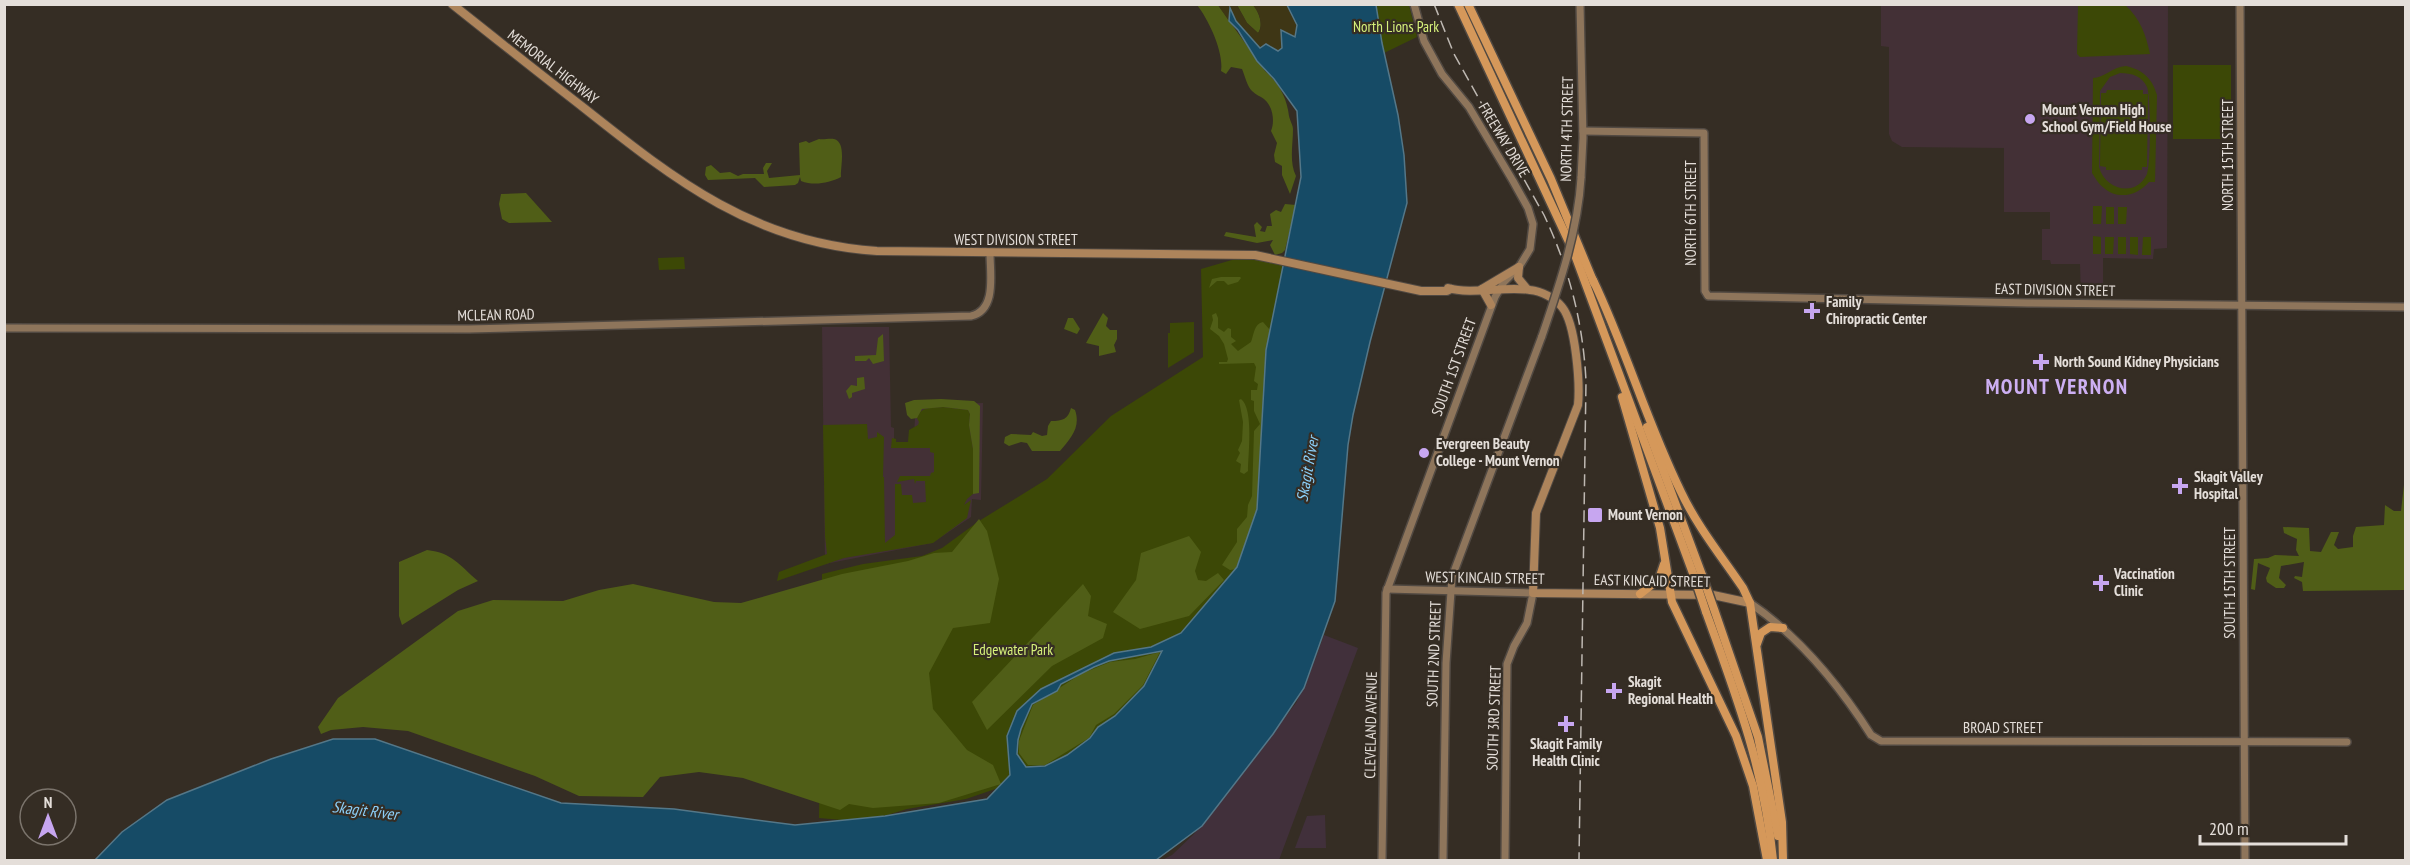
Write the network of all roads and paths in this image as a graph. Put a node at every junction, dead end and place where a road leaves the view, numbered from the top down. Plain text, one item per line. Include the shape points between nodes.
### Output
1 (452, 4) edge
2 (1414, 4) edge
3 (1458, 4) edge
4 (1468, 4) edge
5 (1580, 4) edge
6 (2240, 4) edge
7 (1583, 131) junction
8 (637, 150) joint
9 (990, 253) junction
10 (1567, 253) joint
11 (1519, 267) junction
12 (1593, 280) junction
13 (1499, 289) junction
14 (1482, 290) junction
15 (1527, 290) junction
16 (1705, 294) joint
17 (1491, 305) junction
18 (2242, 305) junction
19 (2406, 307) edge
20 (4, 328) edge
21 (1613, 359) junction
22 (1665, 555) junction
23 (1698, 575) junction
24 (1387, 589) junction
25 (1450, 592) junction
26 (1533, 593) junction
27 (1583, 593) joint
28 (1640, 594) junction
29 (1670, 595) junction
30 (1721, 596) joint
31 (1750, 603) junction
32 (1710, 610) junction
33 (1783, 628) junction
34 (1757, 644) junction
35 (2243, 741) junction
36 (2347, 742) dead end
37 (1382, 861) edge
38 (1443, 861) edge
39 (1505, 861) edge
40 (1767, 861) edge
41 (1773, 861) edge
42 (1782, 861) edge
43 (2245, 861) edge

1 - 8 main road, MEMORIAL HIGHWAY
2 - 11 street, FREEWAY DRIVE via 1424,41 1442,74 1469,107 1528,208 1533,224 1532,245
3 - 21 highway via 1560,219
4 - 12 highway via 1547,169
5 - 7 street, NORTH 4TH STREET
6 - 18 street, NORTH 15TH STREET
7 - 10 street, NORTH 4TH STREET, bridge via 1581,178
7 - 16 street, NORTH 6TH STREET via 1704,133
8 - 9 main road, WEST DIVISION STREET via 712,201 786,233 859,249
9 - 14 main road, WEST DIVISION STREET via 1255,255 1421,291
9 - 20 street, MCLEAN ROAD via 990,290 985,308 971,316 469,329
10 - 25 street, SOUTH 2ND STREET, bridge via 1542,336 1452,577
11 - 13 street, FREEWAY DRIVE
11 - 14 main road
11 - 15 main road via 1518,278
12 - 23 highway
12 - 31 highway via 1680,491
13 - 14 main road, WEST DIVISION STREET
13 - 15 main road, WEST DIVISION STREET
13 - 17 street, SOUTH 1ST STREET
14 - 17 main road
15 - 26 main road, SOUTH 3RD STREET via 1548,296 1562,307 1568,319 1580,388 1578,405 1536,513
16 - 18 street, EAST DIVISION STREET via 1778,299
17 - 24 street, SOUTH 1ST STREET
18 - 19 street, EAST DIVISION STREET
18 - 35 street, SOUTH 15TH STREET
21 - 22 highway
21 - 23 highway
22 - 28 highway via 1659,579
22 - 29 highway
23 - 32 highway, bridge
24 - 25 street, WEST KINCAID STREET
24 - 37 street, CLEVELAND AVENUE
25 - 26 street, WEST KINCAID STREET
25 - 38 street, SOUTH 2ND STREET
26 - 27 main road, WEST KINCAID STREET
26 - 39 street, SOUTH 3RD STREET via 1527,623 1507,664
27 - 28 main road, EAST KINCAID STREET
28 - 29 main road, EAST KINCAID STREET
29 - 30 main road, EAST KINCAID STREET
29 - 40 highway via 1736,736 1753,786
30 - 31 main road, BROAD STREET
31 - 33 street, BROAD STREET
31 - 34 highway
32 - 41 highway via 1758,766
32 - 42 highway via 1758,737
33 - 34 highway via 1770,627 1761,633
33 - 35 street, BROAD STREET via 1827,675 1870,735 1881,741
34 - 42 highway via 1782,822
35 - 36 street, BROAD STREET
35 - 43 street, SOUTH 15TH STREET

